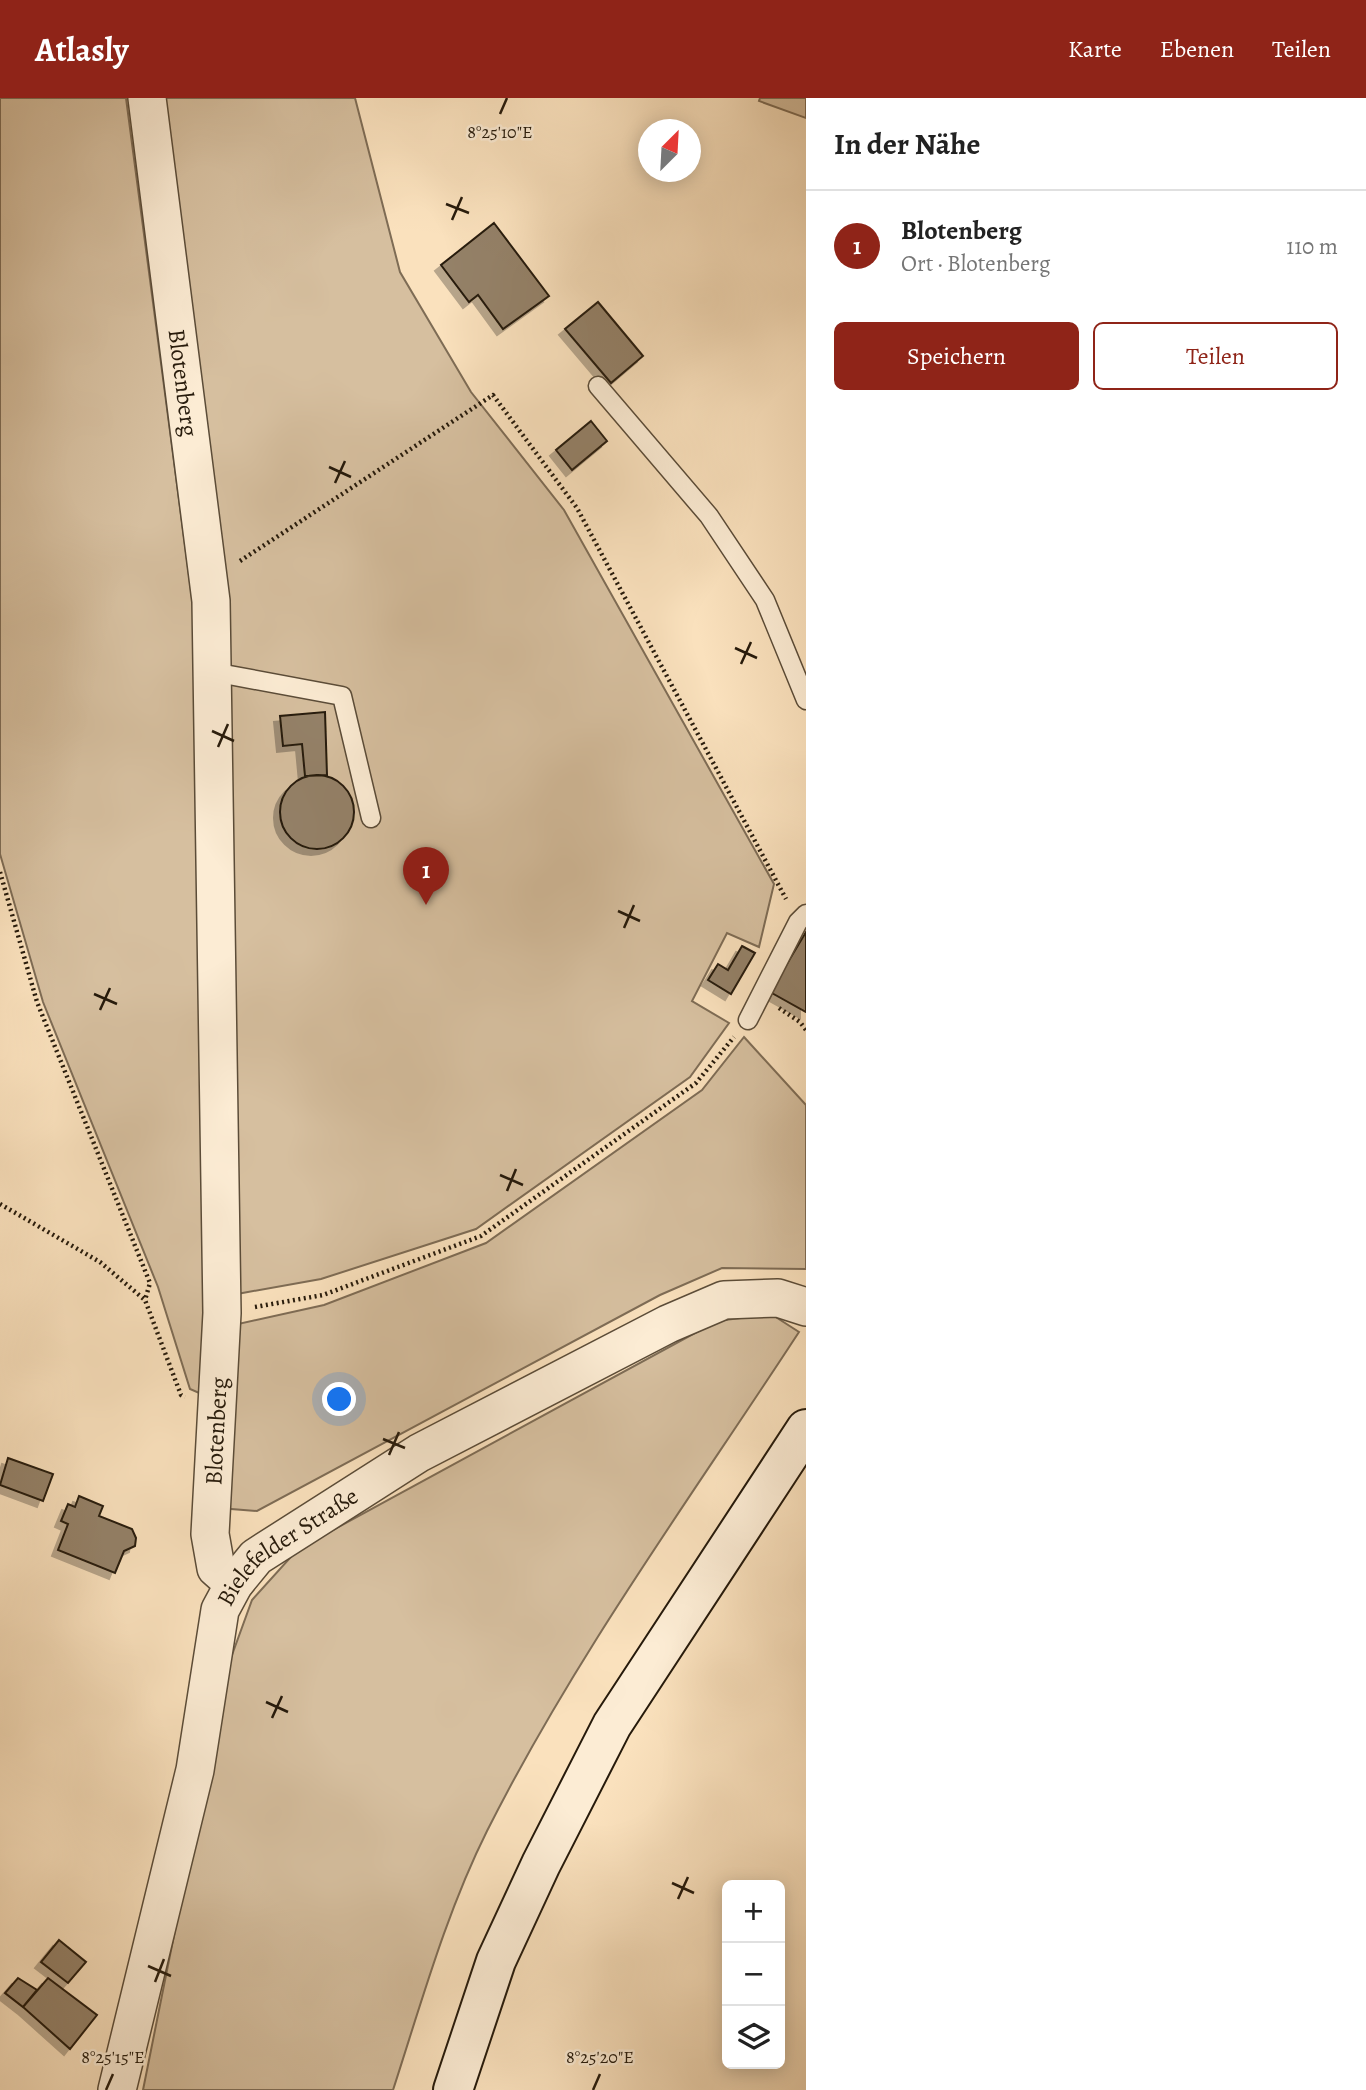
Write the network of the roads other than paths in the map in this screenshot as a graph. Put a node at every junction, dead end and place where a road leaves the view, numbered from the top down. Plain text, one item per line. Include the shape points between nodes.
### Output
1 (147, 98) edge
2 (598, 386) dead end
3 (213, 672) junction
4 (806, 700) edge
5 (371, 818) dead end
6 (802, 918) edge
7 (748, 1020) road end
8 (806, 1307) edge
9 (806, 1429) edge
10 (234, 1584) junction
11 (117, 2090) edge
12 (453, 2090) edge

1 - 3 street, Blotenberg via 208,565
2 - 4 lane via 709,516 765,600
3 - 5 lane via 342,696
3 - 10 street, Blotenberg via 222,1312 209,1534 216,1568
6 - 7 lane
8 - 10 street, Bielefelder Straße via 778,1298 724,1300 668,1324 419,1453 256,1557
9 - 12 main road via 612,1726 496,1961
10 - 11 street, Bielefelder Straße via 220,1611 195,1770

